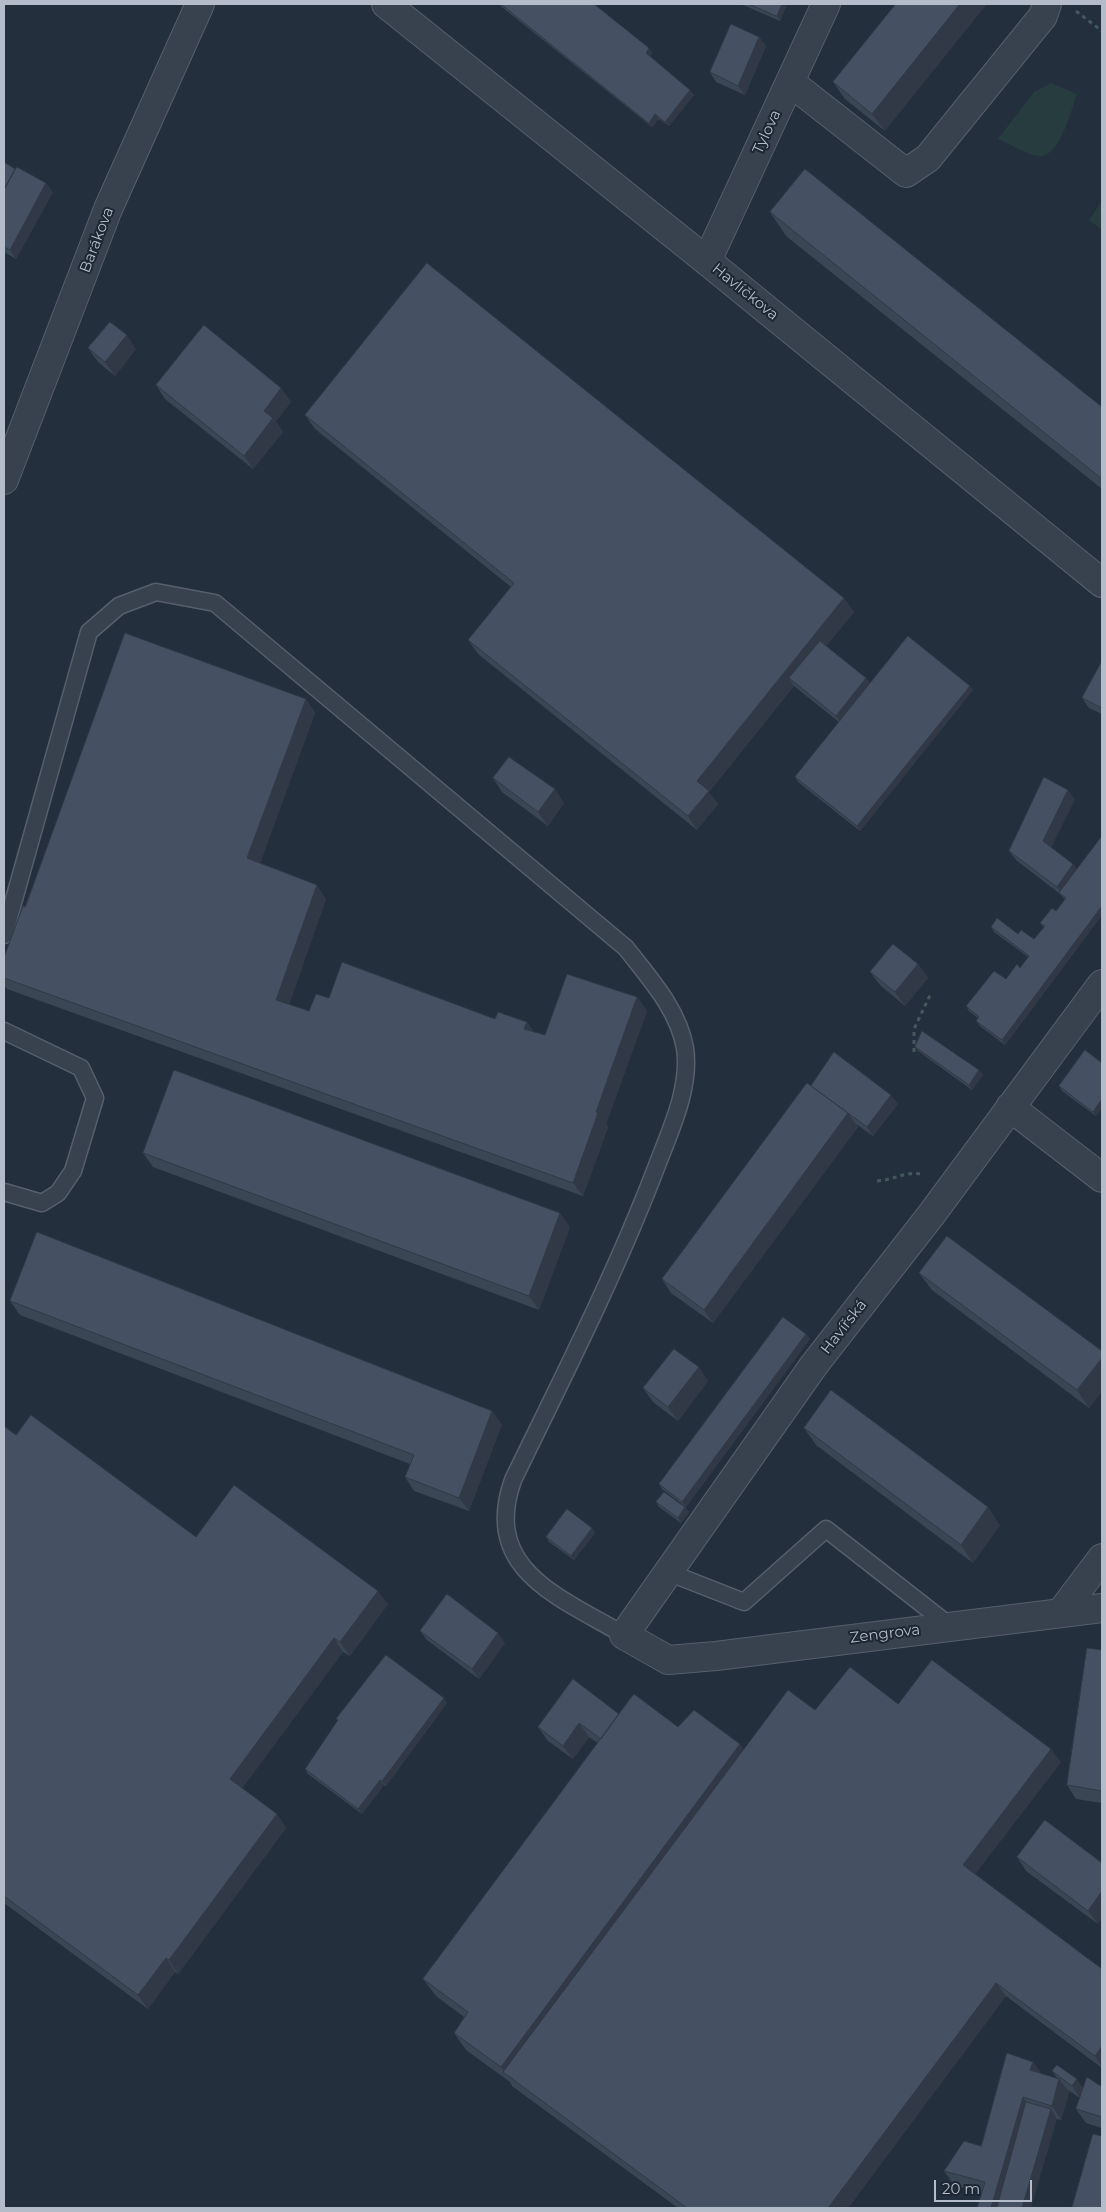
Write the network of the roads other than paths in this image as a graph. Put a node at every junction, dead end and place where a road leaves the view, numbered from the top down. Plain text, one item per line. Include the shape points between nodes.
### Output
1 (200, 4) edge
2 (386, 4) edge
3 (826, 4) edge
4 (1047, 4) edge
5 (790, 82) junction
6 (707, 261) junction
7 (4, 480) edge
8 (1102, 583) edge
9 (4, 935) edge
10 (1102, 984) edge
11 (4, 1031) edge
12 (1010, 1107) junction
13 (1102, 1178) edge
14 (4, 1192) edge
15 (1102, 1558) edge
16 (670, 1573) junction
17 (1102, 1608) edge
18 (1062, 1611) junction
19 (950, 1626) junction
20 (624, 1635) junction

1 - 7 street, Barákova via 108,209
2 - 6 street, Havlíčkova
3 - 5 street, Tylova
4 - 5 street via 1043,16 928,158 906,173
5 - 6 street, Tylova
6 - 8 street, Havlíčkova
9 - 20 lane via 89,632 119,606 156,592 215,603 626,948 666,1000 681,1028 685,1050 683,1089 627,1242 513,1480 504,1520 506,1538 514,1556 529,1575 558,1597
10 - 12 street, Havířská
11 - 14 lane via 81,1068 95,1098 73,1171 58,1193 42,1203
12 - 13 street
12 - 16 street, Havířská via 814,1365
15 - 18 street
16 - 19 lane via 744,1602 826,1529
16 - 20 street, Havířská
17 - 18 street, Zengrova
18 - 19 street, Zengrova
19 - 20 street, Zengrova via 668,1660

